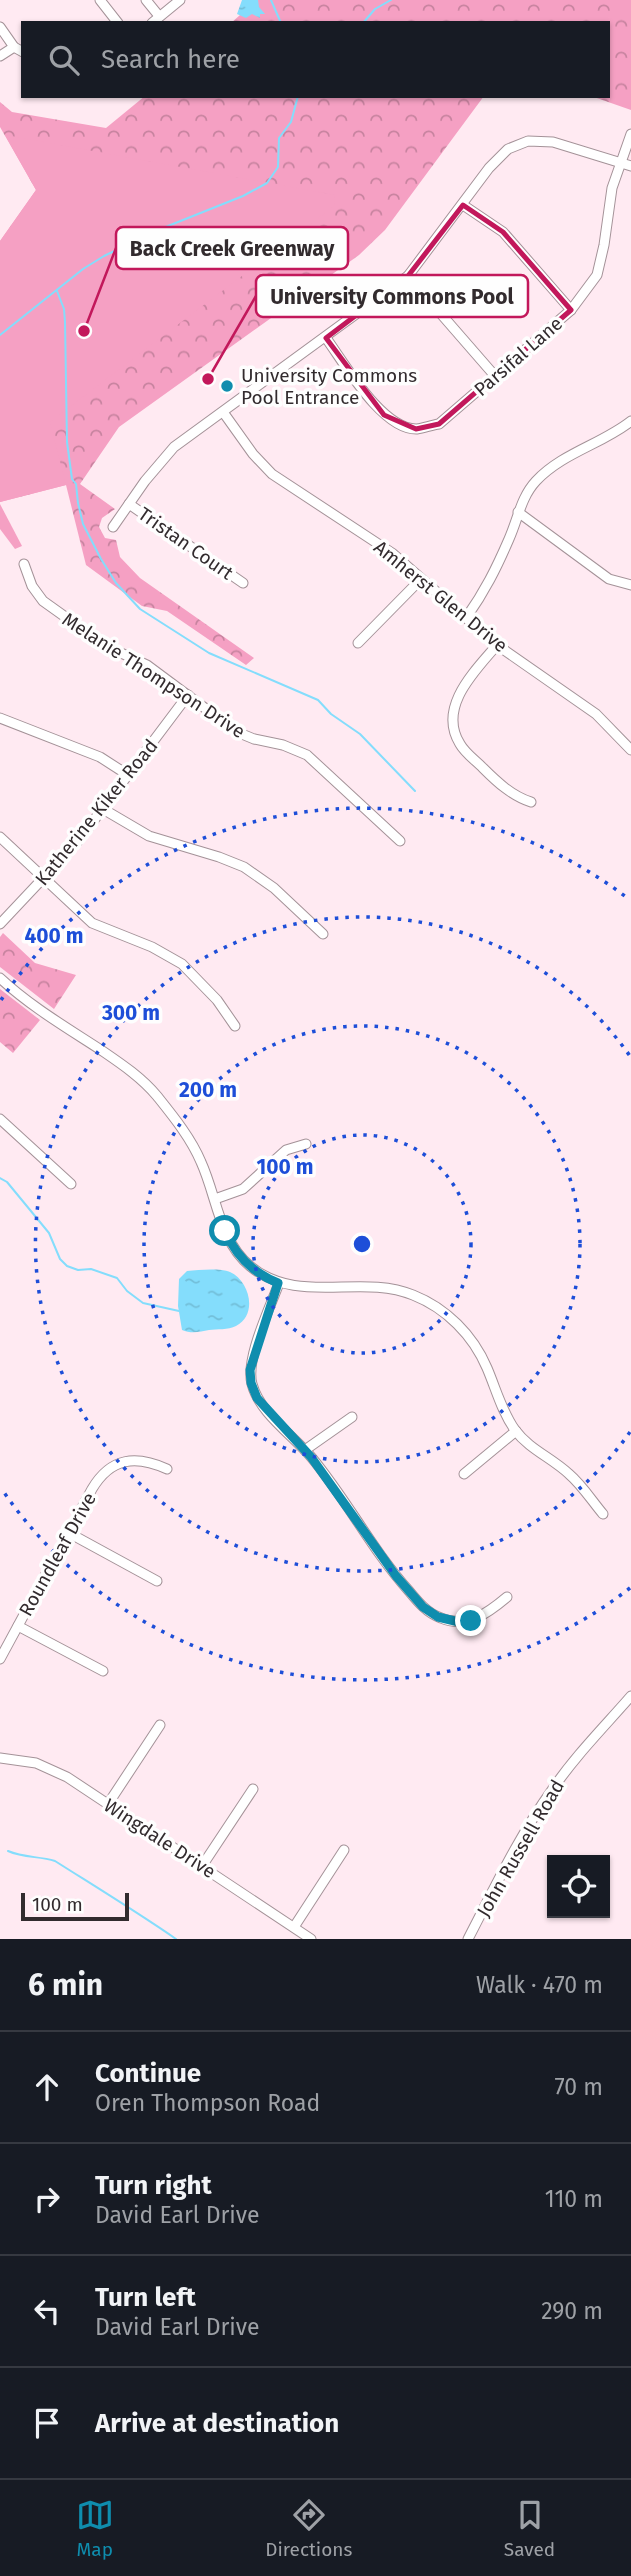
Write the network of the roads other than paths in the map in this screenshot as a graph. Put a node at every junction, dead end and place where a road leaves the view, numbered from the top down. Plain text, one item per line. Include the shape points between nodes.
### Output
1 (100, 0) edge
2 (146, 0) edge
3 (180, 0) edge
4 (156, 20) edge
5 (116, 21) edge
6 (0, 27) edge
7 (18, 50) edge
8 (0, 56) edge
9 (631, 134) edge
10 (621, 162) junction
11 (631, 166) edge
12 (463, 205) junction
13 (408, 276) junction
14 (571, 310) junction
15 (326, 338) junction
16 (495, 376) junction
17 (223, 412) junction
18 (631, 421) edge
19 (129, 504) junction
20 (519, 512) junction
21 (113, 527) dead end
22 (24, 564) dead end
23 (421, 579) junction
24 (243, 583) dead end
25 (631, 585) edge
26 (466, 618) junction
27 (358, 643) dead end
28 (498, 645) junction
29 (188, 695) junction
30 (0, 719) edge
31 (631, 750) edge
32 (128, 775) junction
33 (531, 802) dead end
34 (103, 809) junction
35 (0, 837) edge
36 (400, 841) dead end
37 (45, 879) junction
38 (0, 924) edge
39 (323, 934) dead end
40 (0, 978) edge
41 (235, 1026) dead end
42 (0, 1119) edge
43 (306, 1144) dead end
44 (71, 1184) dead end
45 (215, 1199) junction
46 (278, 1283) junction
47 (352, 1417) dead end
48 (516, 1432) junction
49 (305, 1450) junction
50 (167, 1469) dead end
51 (464, 1474) dead end
52 (603, 1514) dead end
53 (69, 1532) junction
54 (158, 1581) dead end
55 (507, 1597) dead end
56 (18, 1626) junction
57 (0, 1659) edge
58 (103, 1671) dead end
59 (631, 1696) edge
60 (160, 1725) dead end
61 (0, 1758) edge
62 (253, 1789) dead end
63 (108, 1804) junction
64 (344, 1850) dead end
65 (202, 1866) junction
66 (294, 1927) junction
67 (311, 1939) edge
68 (468, 1939) edge

1 - 5 street
2 - 4 street
3 - 4 street
6 - 7 street
7 - 8 street
9 - 10 street, Parsifal Lane
10 - 11 street
10 - 12 street via 553,142 528,141 508,149 489,167
10 - 14 street, Parsifal Lane via 597,275
12 - 13 street
12 - 14 street via 503,232
13 - 15 street
13 - 16 street
14 - 16 street, Parsifal Lane
15 - 16 street, Parsifal Lane via 384,415 398,425 416,429 439,424
15 - 17 street
17 - 19 street via 174,447
17 - 23 street, Amherst Glen Drive via 272,474 392,553
18 - 20 street via 549,468 535,482
19 - 21 street
19 - 24 street, Tristan Court
20 - 25 street via 609,579
20 - 26 street via 489,585
22 - 29 street, Melanie Thompson Drive via 43,601 92,637 147,665
23 - 26 street, Amherst Glen Drive
23 - 27 street
26 - 28 street, Amherst Glen Drive
28 - 31 street, Amherst Glen Drive via 596,714
28 - 33 street via 457,697 453,729 460,746 486,772 516,797
29 - 32 street, Katherine Kiker Road
29 - 36 street, Melanie Thompson Drive via 247,737 283,745 311,758
30 - 32 street via 100,757
32 - 34 street, Katherine Kiker Road
34 - 37 street, Katherine Kiker Road
34 - 39 street via 149,836 244,867
35 - 37 street
37 - 38 street, Katherine Kiker Road
37 - 41 street via 92,923 182,964
40 - 45 street via 155,1093 197,1153
42 - 44 street
43 - 45 street via 286,1150 243,1189
45 - 46 street via 237,1254
46 - 48 street via 307,1288 383,1287 438,1308 473,1343
46 - 49 street via 253,1357 251,1383 263,1406
47 - 49 street
48 - 51 street
48 - 52 street via 572,1476
49 - 55 street via 375,1550 429,1612 447,1620 471,1621
50 - 53 street, Roundleaf Drive via 141,1460 125,1461 104,1473
53 - 54 street
53 - 56 street, Roundleaf Drive
56 - 57 street, Roundleaf Drive
56 - 58 street
59 - 68 street, John Russell Road via 552,1789
60 - 63 street
61 - 63 street, Wingdale Drive via 48,1766
62 - 65 street
63 - 65 street, Wingdale Drive
64 - 66 street
65 - 66 street, Wingdale Drive
66 - 67 street, Wingdale Drive

